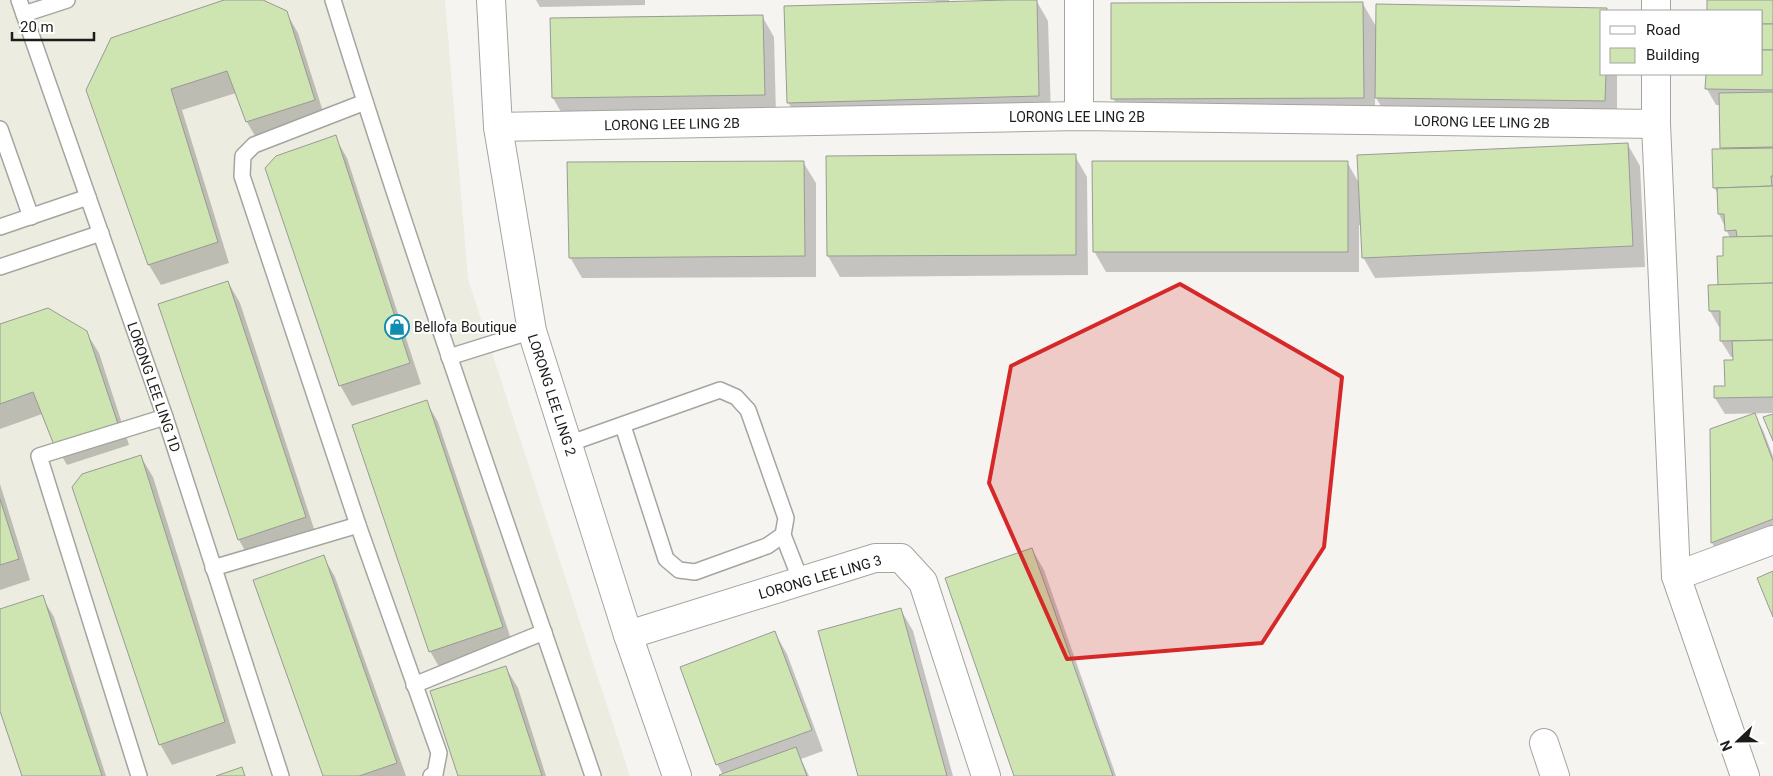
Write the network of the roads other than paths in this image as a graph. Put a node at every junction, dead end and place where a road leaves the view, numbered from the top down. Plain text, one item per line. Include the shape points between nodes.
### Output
1 (67, 0) edge
2 (333, 0) edge
3 (491, 0) edge
4 (1079, 0) edge
5 (22, 7) edge
6 (1656, 75) edge
7 (365, 102) junction
8 (1079, 116) junction
9 (1656, 124) junction
10 (498, 127) junction
11 (0, 130) edge
12 (88, 197) junction
13 (31, 217) junction
14 (0, 227) edge
15 (101, 233) junction
16 (0, 268) edge
17 (532, 331) junction
18 (450, 357) junction
19 (165, 417) junction
20 (623, 426) junction
21 (568, 444) junction
22 (358, 525) junction
23 (783, 535) junction
24 (1773, 540) edge
25 (213, 568) junction
26 (1676, 576) junction
27 (801, 581) junction
28 (544, 632) junction
29 (628, 635) junction
30 (414, 684) junction
31 (1544, 744) dead end
32 (140, 776) edge
33 (282, 776) edge
34 (431, 776) edge
35 (593, 776) edge
36 (677, 776) edge
37 (986, 776) edge
38 (1555, 776) edge
39 (1745, 776) edge

1 - 5 lane
2 - 7 lane
3 - 10 street, LORONG LEE LING 2
4 - 8 street
5 - 12 lane, LORONG LEE LING 1D
6 - 9 street
7 - 18 lane
7 - 22 lane via 254,145 244,156 242,176
8 - 9 street, LORONG LEE LING 2B
8 - 10 street, LORONG LEE LING 2B
9 - 26 street
10 - 17 street, LORONG LEE LING 2
11 - 13 lane
12 - 13 lane
12 - 15 lane, LORONG LEE LING 1D
13 - 14 lane
15 - 16 lane
15 - 19 lane, LORONG LEE LING 1D
17 - 18 lane
17 - 21 street, LORONG LEE LING 2
18 - 28 lane
19 - 25 lane, LORONG LEE LING 1D
19 - 32 lane via 39,456
20 - 21 lane
20 - 23 lane via 666,559 679,570 695,572 767,546
20 - 23 lane via 720,390 736,398 748,410 766,459 786,518
21 - 29 street, LORONG LEE LING 2
22 - 25 lane
22 - 30 lane
23 - 27 lane
24 - 26 street
25 - 33 lane, LORONG LEE LING 1D
26 - 39 street
27 - 29 street, LORONG LEE LING 3
27 - 37 street, LORONG LEE LING 3 via 875,558 901,558 923,582
28 - 30 lane
28 - 35 lane
29 - 36 street, LORONG LEE LING 2
30 - 34 lane via 439,753 435,774
31 - 38 street

